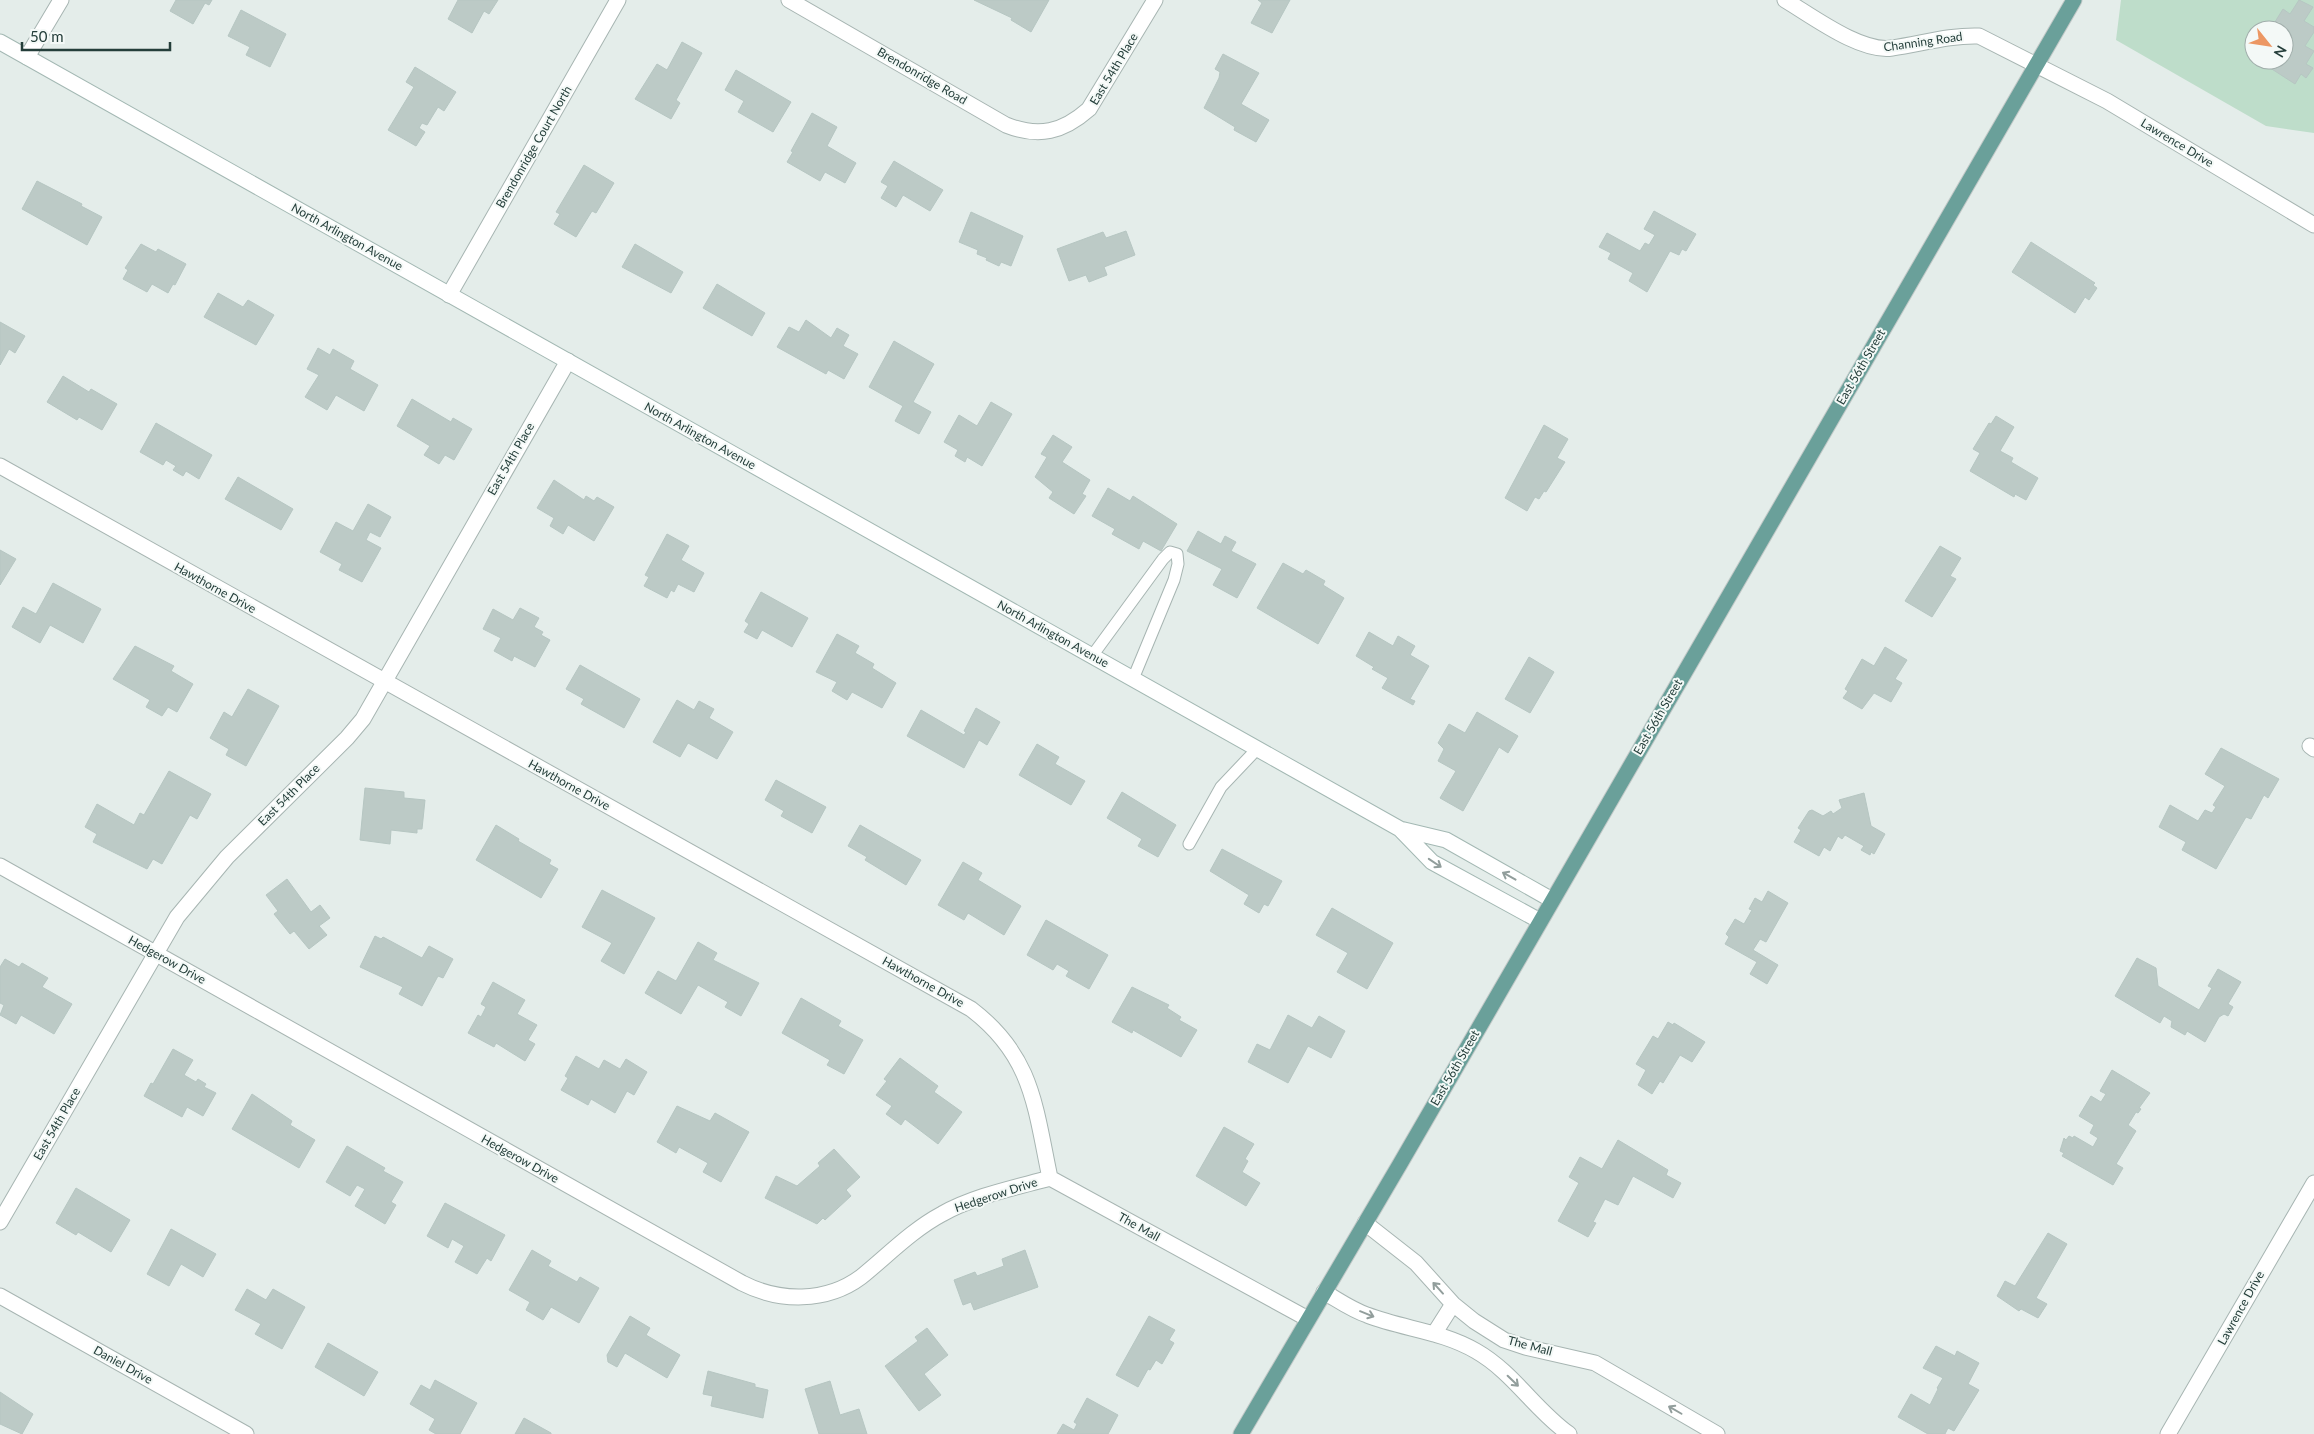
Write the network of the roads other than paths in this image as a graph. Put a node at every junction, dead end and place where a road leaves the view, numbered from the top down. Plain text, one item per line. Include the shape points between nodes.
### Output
1 (61, 0) edge
2 (618, 0) edge
3 (788, 0) edge
4 (1155, 0) edge
5 (1785, 0) edge
6 (2074, 0) edge
7 (0, 42) edge
8 (27, 57) junction
9 (2037, 65) junction
10 (1061, 128) joint
11 (2314, 225) edge
12 (450, 294) junction
13 (568, 361) junction
14 (0, 466) edge
15 (1092, 656) junction
16 (1133, 679) junction
17 (384, 682) junction
18 (1257, 749) junction
19 (1400, 830) junction
20 (1189, 844) dead end
21 (0, 866) edge
22 (1552, 900) junction
23 (1540, 921) junction
24 (156, 954) junction
25 (1050, 1178) junction
26 (2314, 1183) edge
27 (0, 1222) edge
28 (1365, 1223) junction
29 (1324, 1292) junction
30 (0, 1296) edge
31 (1453, 1304) junction
32 (1308, 1319) junction
33 (1434, 1334) junction
34 (1495, 1335) junction
35 (1483, 1356) junction
36 (246, 1434) edge
37 (1241, 1434) edge
38 (1569, 1434) edge
39 (1718, 1434) edge
40 (2168, 1434) edge

1 - 8 street
2 - 12 street, Brendonridge Court North
3 - 10 street, Brendonridge Road via 1006,125 1033,132
4 - 10 street, East 54th Place via 1096,102 1078,119
5 - 9 street, Channing Road via 1868,47 1891,48 1979,36
6 - 9 main road, East 56th Street
7 - 8 street, North Arlington Avenue
8 - 12 street, North Arlington Avenue
9 - 11 street, Lawrence Drive via 2107,101
9 - 22 main road, East 56th Street
12 - 13 street, North Arlington Avenue
13 - 15 street, North Arlington Avenue
13 - 17 street, East 54th Place
14 - 17 street, Hawthorne Drive
15 - 16 street, North Arlington Avenue
15 - 16 lane via 1163,559 1170,552 1177,554 1174,580
16 - 18 street, North Arlington Avenue
17 - 24 street, East 54th Place via 363,719 347,738 207,879 177,917
17 - 25 street, Hawthorne Drive via 978,1015 1011,1048 1024,1072 1031,1090
18 - 19 street, North Arlington Avenue
18 - 20 lane via 1221,787
22 -> 19 street, North Arlington Avenue via 1446,840
19 -> 23 street, North Arlington Avenue via 1432,862
21 - 24 street, Hedgerow Drive
22 - 23 main road, East 56th Street
23 - 28 main road, East 56th Street
24 - 25 street, Hedgerow Drive via 733,1278 768,1294 797,1297 835,1291 860,1277 927,1222 943,1213 968,1202
24 - 27 street, East 54th Place
25 - 32 street, The Mall
26 - 40 street, Lawrence Drive
28 - 29 main road, East 56th Street
31 -> 28 street, The Mall via 1416,1264
29 - 32 main road, East 56th Street
29 -> 33 street via 1367,1315
30 - 36 street, Daniel Drive
31 - 33 street
31 - 34 street, The Mall
32 - 37 main road, East 56th Street
33 - 35 street via 1476,1350
34 - 35 street
39 -> 34 street, The Mall via 1595,1363 1525,1347
35 -> 38 street via 1500,1368

